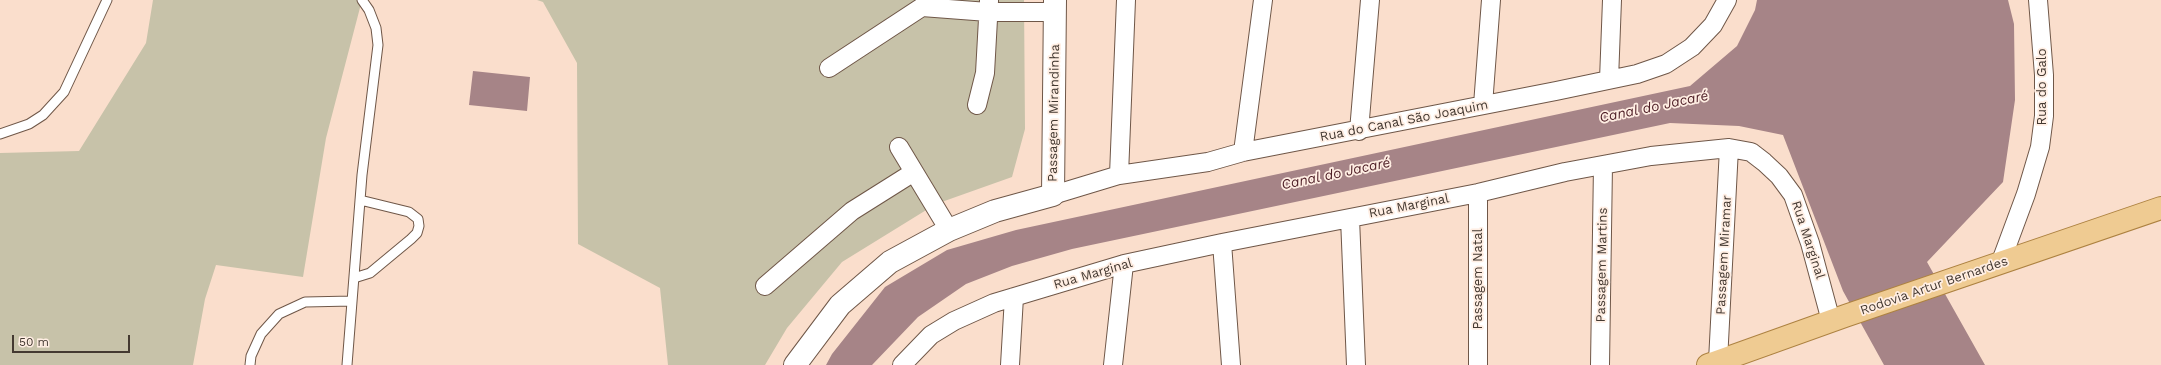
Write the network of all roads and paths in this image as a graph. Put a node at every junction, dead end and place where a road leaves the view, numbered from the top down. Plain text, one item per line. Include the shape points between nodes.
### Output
1 (107, 0) edge
2 (362, 0) edge
3 (1126, 0) edge
4 (1263, 0) edge
5 (1370, 0) edge
6 (1491, 0) edge
7 (1612, 0) edge
8 (1727, 0) edge
9 (2038, 0) edge
10 (922, 2) edge
11 (988, 6) edge
12 (1055, 6) edge
13 (829, 68) dead end
14 (1609, 80) junction
15 (977, 105) dead end
16 (1483, 105) junction
17 (1359, 131) junction
18 (0, 134) edge
19 (899, 147) dead end
20 (1729, 148) junction
21 (1243, 152) junction
22 (1603, 165) junction
23 (914, 172) junction
24 (1119, 175) junction
25 (1478, 193) junction
26 (1053, 195) junction
27 (360, 200) junction
28 (2161, 208) edge
29 (1350, 218) junction
30 (949, 230) junction
31 (1222, 243) junction
32 (1124, 264) junction
33 (2000, 264) junction
34 (354, 278) junction
35 (765, 286) dead end
36 (1014, 297) junction
37 (352, 301) junction
38 (1838, 318) junction
39 (1713, 363) edge
40 (250, 365) edge
41 (347, 365) edge
42 (795, 365) edge
43 (902, 365) edge
44 (1010, 365) edge
45 (1113, 365) edge
46 (1230, 365) edge
47 (1356, 365) edge
48 (1478, 365) edge
49 (1600, 365) edge

1 - 18 lane via 64,92 43,115 29,124
2 - 27 lane via 376,28 378,45
3 - 24 street
4 - 21 street
5 - 17 street
6 - 16 street
7 - 14 street
8 - 14 street, Rua do Canal São Joaquim via 1712,25 1692,48 1681,56 1654,69
9 - 33 street, Rua do Galo via 2044,75 2044,116 2040,147
10 - 11 street
10 - 13 street
11 - 12 street
11 - 15 street via 985,73
12 - 26 street, Passagem Mirandinha
14 - 16 street, Rua do Canal São Joaquim
16 - 17 street, Rua do Canal São Joaquim
17 - 21 street, Rua do Canal São Joaquim
19 - 23 street
20 - 22 street, Rua Marginal via 1659,155
20 - 38 street, Rua Marginal via 1751,152 1779,176 1793,195
20 - 39 street, Passagem Miramar
21 - 24 street, Rua do Canal São Joaquim via 1208,162
22 - 25 street, Rua Marginal
22 - 49 street, Passagem Martins
23 - 30 street
23 - 35 street via 852,211
24 - 26 street, Rua do Canal São Joaquim
25 - 29 street, Rua Marginal
25 - 48 street, Passagem Natal
26 - 30 street, Passagem Mirandinha via 995,211
27 - 34 lane
27 - 34 lane via 409,212 418,219 419,226 411,239 370,273
28 - 33 main road, Rodovia Artur Bernardes
29 - 31 street, Rua Marginal
29 - 47 street
30 - 42 street, Passagem Mirandinha via 890,262 871,276 840,305
31 - 32 street, Rua Marginal
31 - 46 street
32 - 36 street, Rua Marginal
32 - 45 street
33 - 38 main road, Rodovia Artur Bernardes
34 - 37 lane
36 - 43 street, Rua Marginal via 954,321 931,335
36 - 44 street
37 - 40 lane via 305,302 279,314 261,334
37 - 41 lane
38 - 39 main road, Rodovia Artur Bernardes

